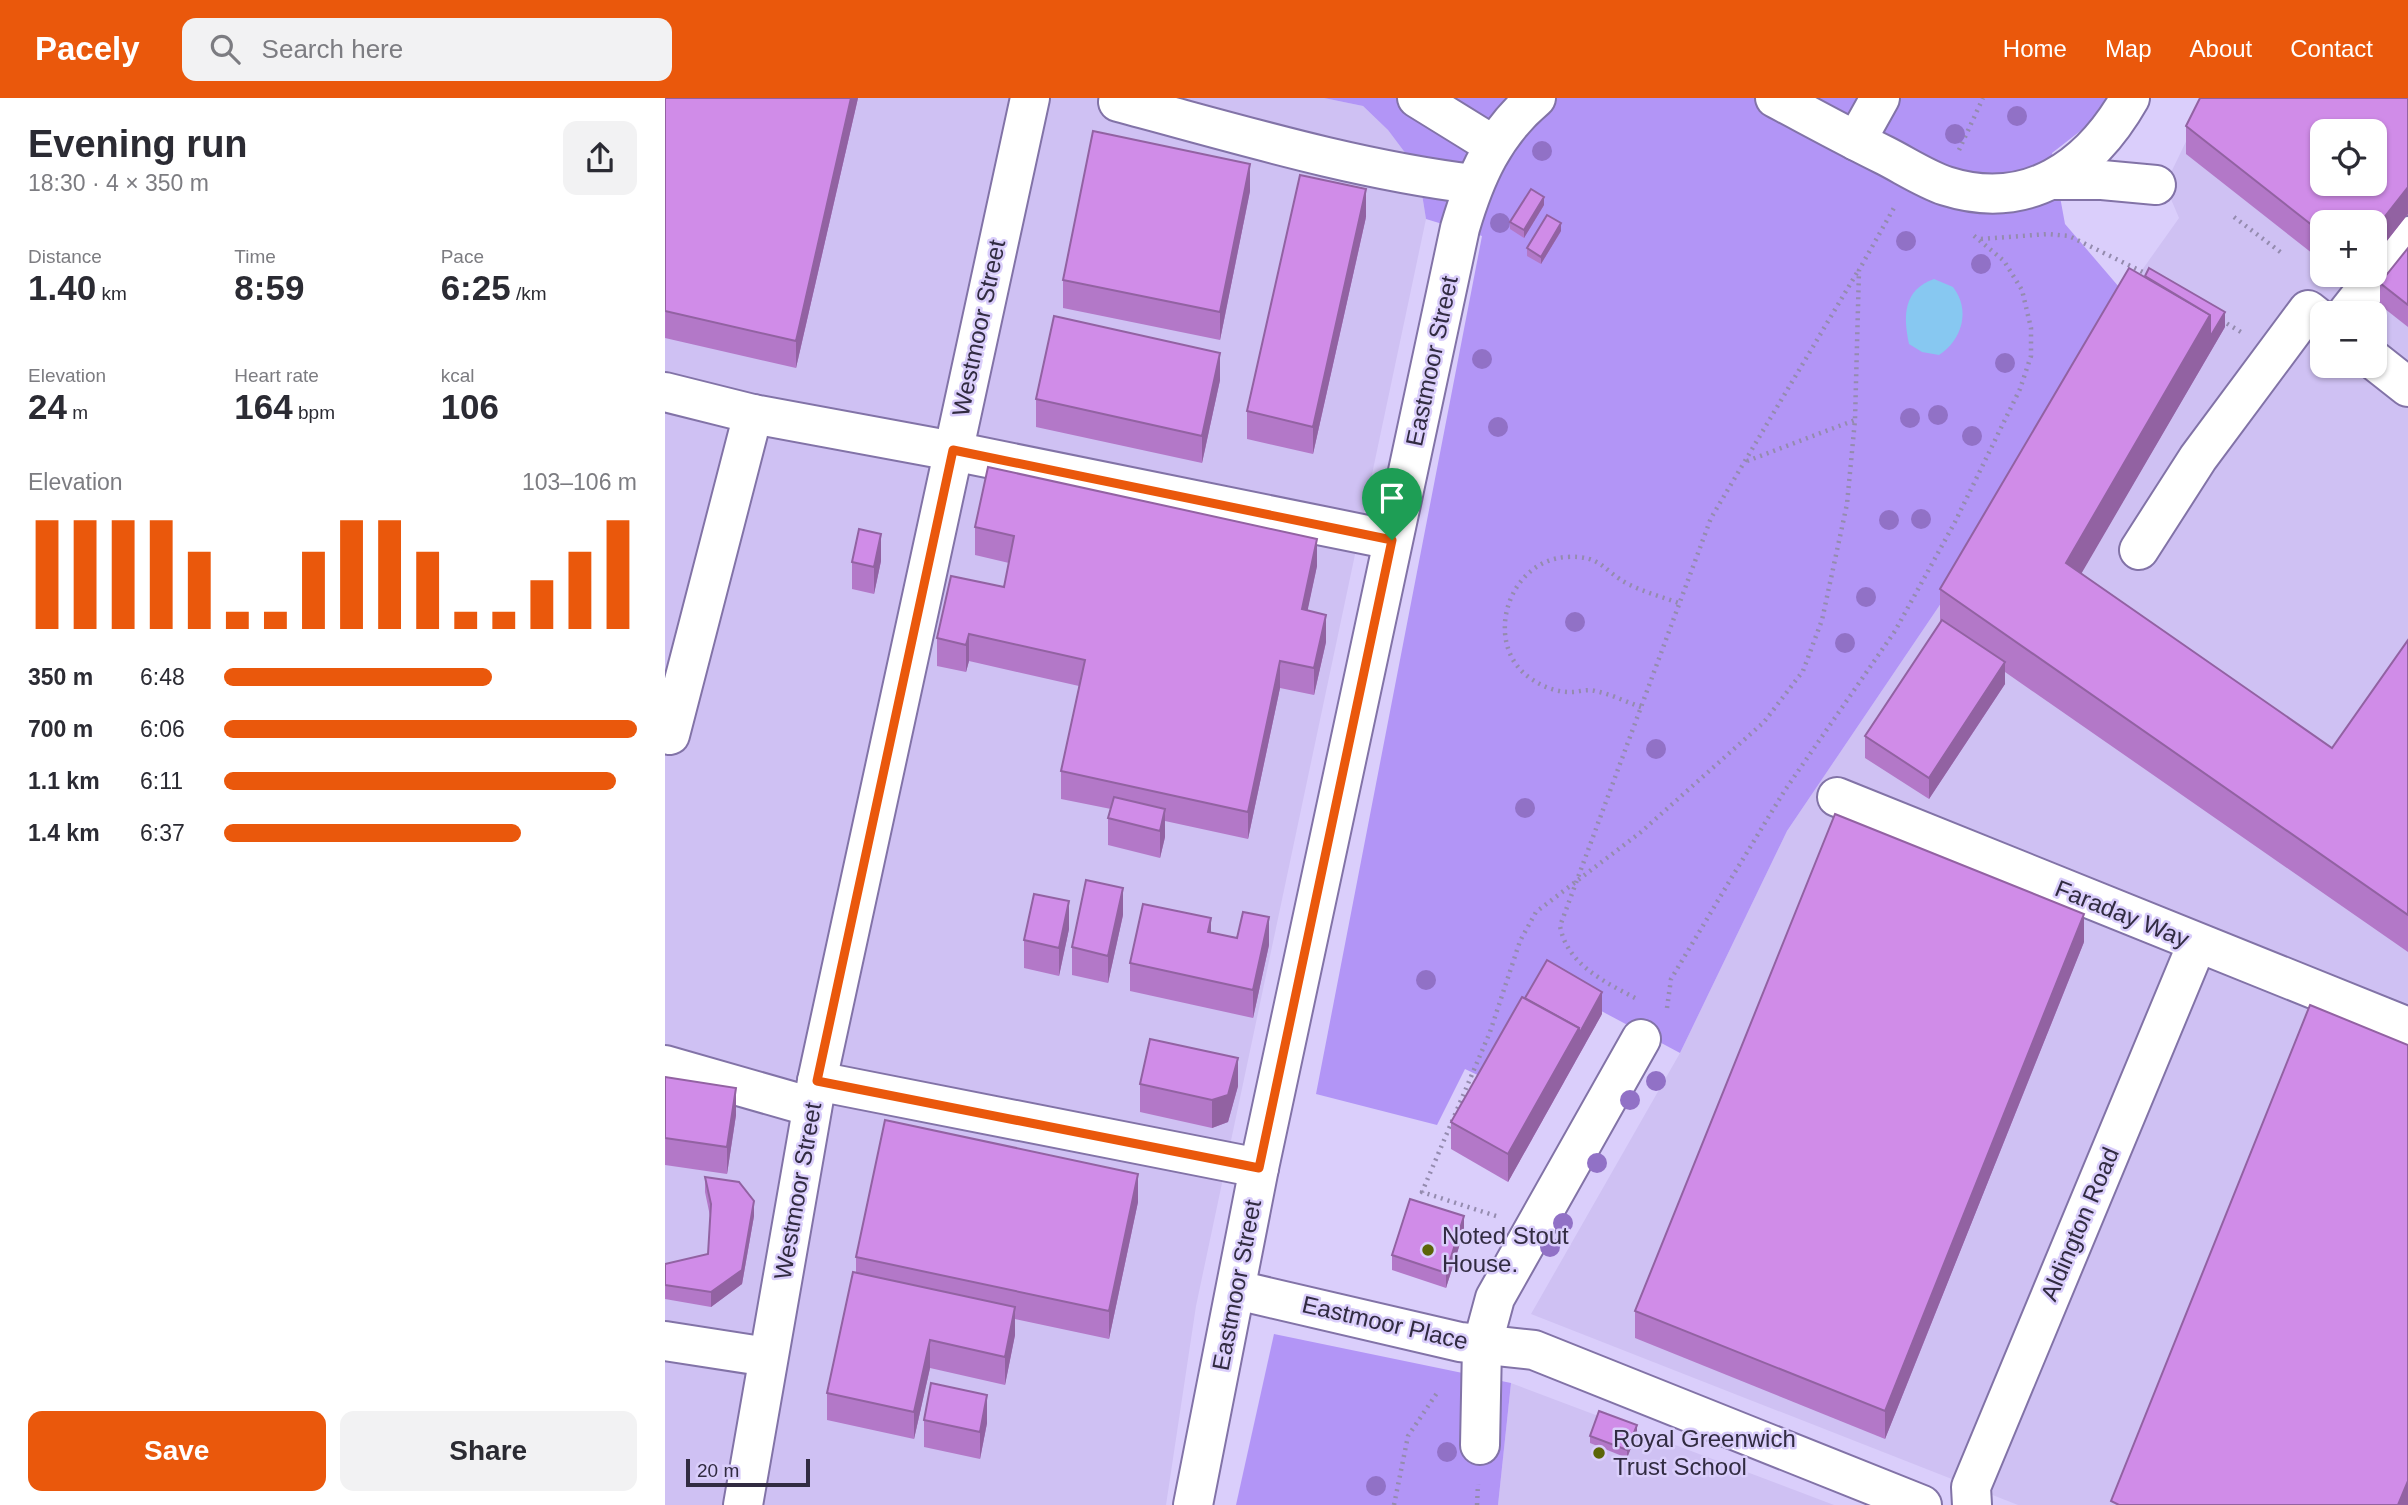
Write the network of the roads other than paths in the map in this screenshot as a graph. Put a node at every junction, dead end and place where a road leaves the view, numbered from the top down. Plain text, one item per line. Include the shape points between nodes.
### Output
1 (1030, 98) edge
2 (1417, 98) edge
3 (1537, 98) edge
4 (1775, 98) edge
5 (1880, 98) edge
6 (2130, 98) edge
7 (1118, 102) dead end
8 (1856, 141) junction
9 (1482, 165) junction
10 (2055, 180) junction
11 (2156, 185) dead end
12 (2408, 236) edge
13 (2357, 301) edge
14 (2310, 321) edge
15 (2387, 371) edge
16 (2408, 387) edge
17 (665, 392) edge
18 (753, 414) junction
19 (953, 450) junction
20 (1392, 540) junction
21 (2140, 550) dead end
22 (670, 736) dead end
23 (1837, 797) dead end
24 (2197, 944) junction
25 (1647, 1016) road end
26 (2408, 1027) edge
27 (665, 1065) edge
28 (815, 1094) junction
29 (1259, 1168) junction
30 (1237, 1290) junction
31 (665, 1341) edge
32 (1471, 1344) junction
33 (768, 1357) junction
34 (1480, 1445) dead end
35 (743, 1505) edge
36 (1193, 1505) edge
37 (1922, 1505) edge
38 (1972, 1505) edge

1 - 19 street, Westmoor Street
2 - 9 street
3 - 9 street via 1521,111
4 - 8 street
5 - 8 street
6 - 10 street via 2088,155
7 - 9 street via 1417,177
8 - 10 street via 1944,186 1982,194 2016,193
9 - 20 street, Eastmoor Street
10 - 11 street
12 - 13 street
14 - 21 street via 2198,458
15 - 16 street
17 - 18 street
18 - 19 street
18 - 22 street
19 - 20 street
19 - 28 street, Westmoor Street
20 - 29 street, Eastmoor Street
23 - 24 street, Faraday Way
24 - 26 street, Faraday Way
24 - 38 street, Aldington Road via 1971,1487
25 - 32 street
27 - 28 street
28 - 29 street
28 - 33 street, Westmoor Street
29 - 30 street, Eastmoor Street
30 - 32 street, Eastmoor Place
30 - 36 street, Eastmoor Street
31 - 33 street
32 - 34 street
32 - 37 street, Eastmoor Place via 1534,1350
33 - 35 street, Westmoor Street

